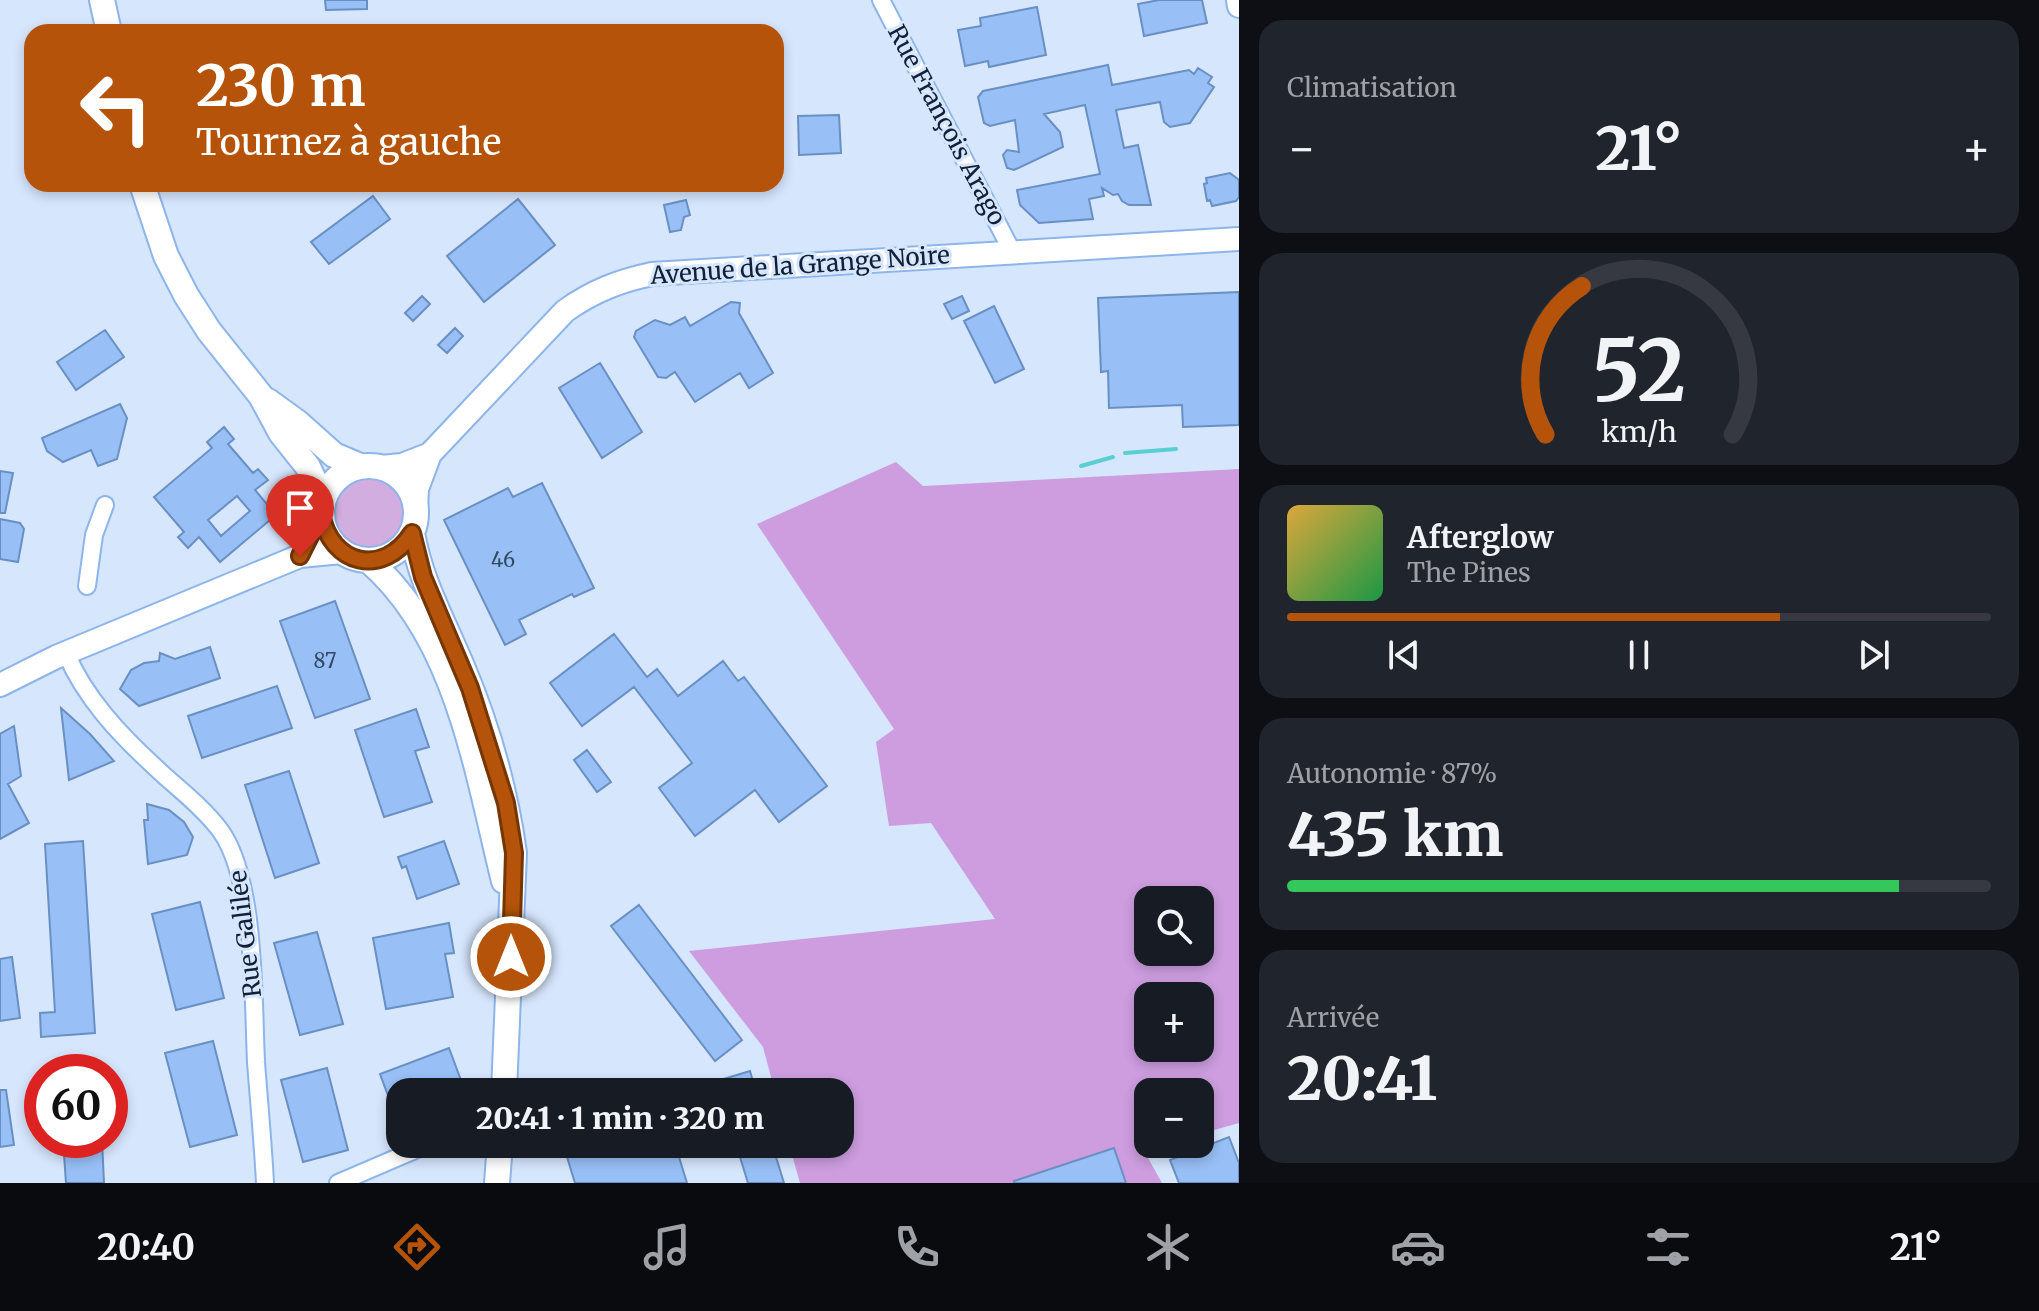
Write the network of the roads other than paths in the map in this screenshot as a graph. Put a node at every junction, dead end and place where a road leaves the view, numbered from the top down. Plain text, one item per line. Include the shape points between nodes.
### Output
1 (102, 0) edge
2 (881, 0) edge
3 (1238, 0) edge
4 (1239, 6) edge
5 (107, 24) edge
6 (145, 192) edge
7 (1239, 239) edge
8 (1012, 251) junction
9 (261, 396) junction
10 (430, 454) junction
11 (370, 467) junction
12 (105, 505) dead end
13 (322, 506) junction
14 (414, 521) junction
15 (342, 552) junction
16 (300, 556) junction
17 (369, 561) junction
18 (87, 586) dead end
19 (66, 653) junction
20 (0, 685) edge
21 (511, 908) junction
22 (505, 1078) edge
23 (396, 1158) edge
24 (499, 1158) edge
25 (265, 1183) edge
26 (338, 1183) edge
27 (497, 1183) edge

1 - 5 main road
2 - 8 street, Rue François Arago
3 - 4 street
6 - 9 main road via 166,256 186,295
7 - 8 street, Avenue de la Grange Noire
8 - 10 street, Avenue de la Grange Noire via 652,274 619,281 565,311
9 - 11 main road via 334,455
9 - 13 main road via 308,467
10 - 11 street, Avenue de la Grange Noire via 402,465
10 - 14 street, Avenue de la Grange Noire via 417,489
11 - 13 main road via 337,477
11 - 14 main road via 395,473 405,483 413,495
12 - 18 street via 94,535
13 - 15 main road via 324,529
13 - 16 street
14 - 17 main road via 395,553
14 - 21 main road via 423,577 461,665 500,780 514,853
15 - 16 street
15 - 17 main road
16 - 19 street
17 - 21 main road via 389,577 418,620 447,679 480,772
19 - 20 street
19 - 25 street, Rue Galilée via 106,718 206,812 235,856 247,909
21 - 22 main road
23 - 26 street
24 - 27 main road

